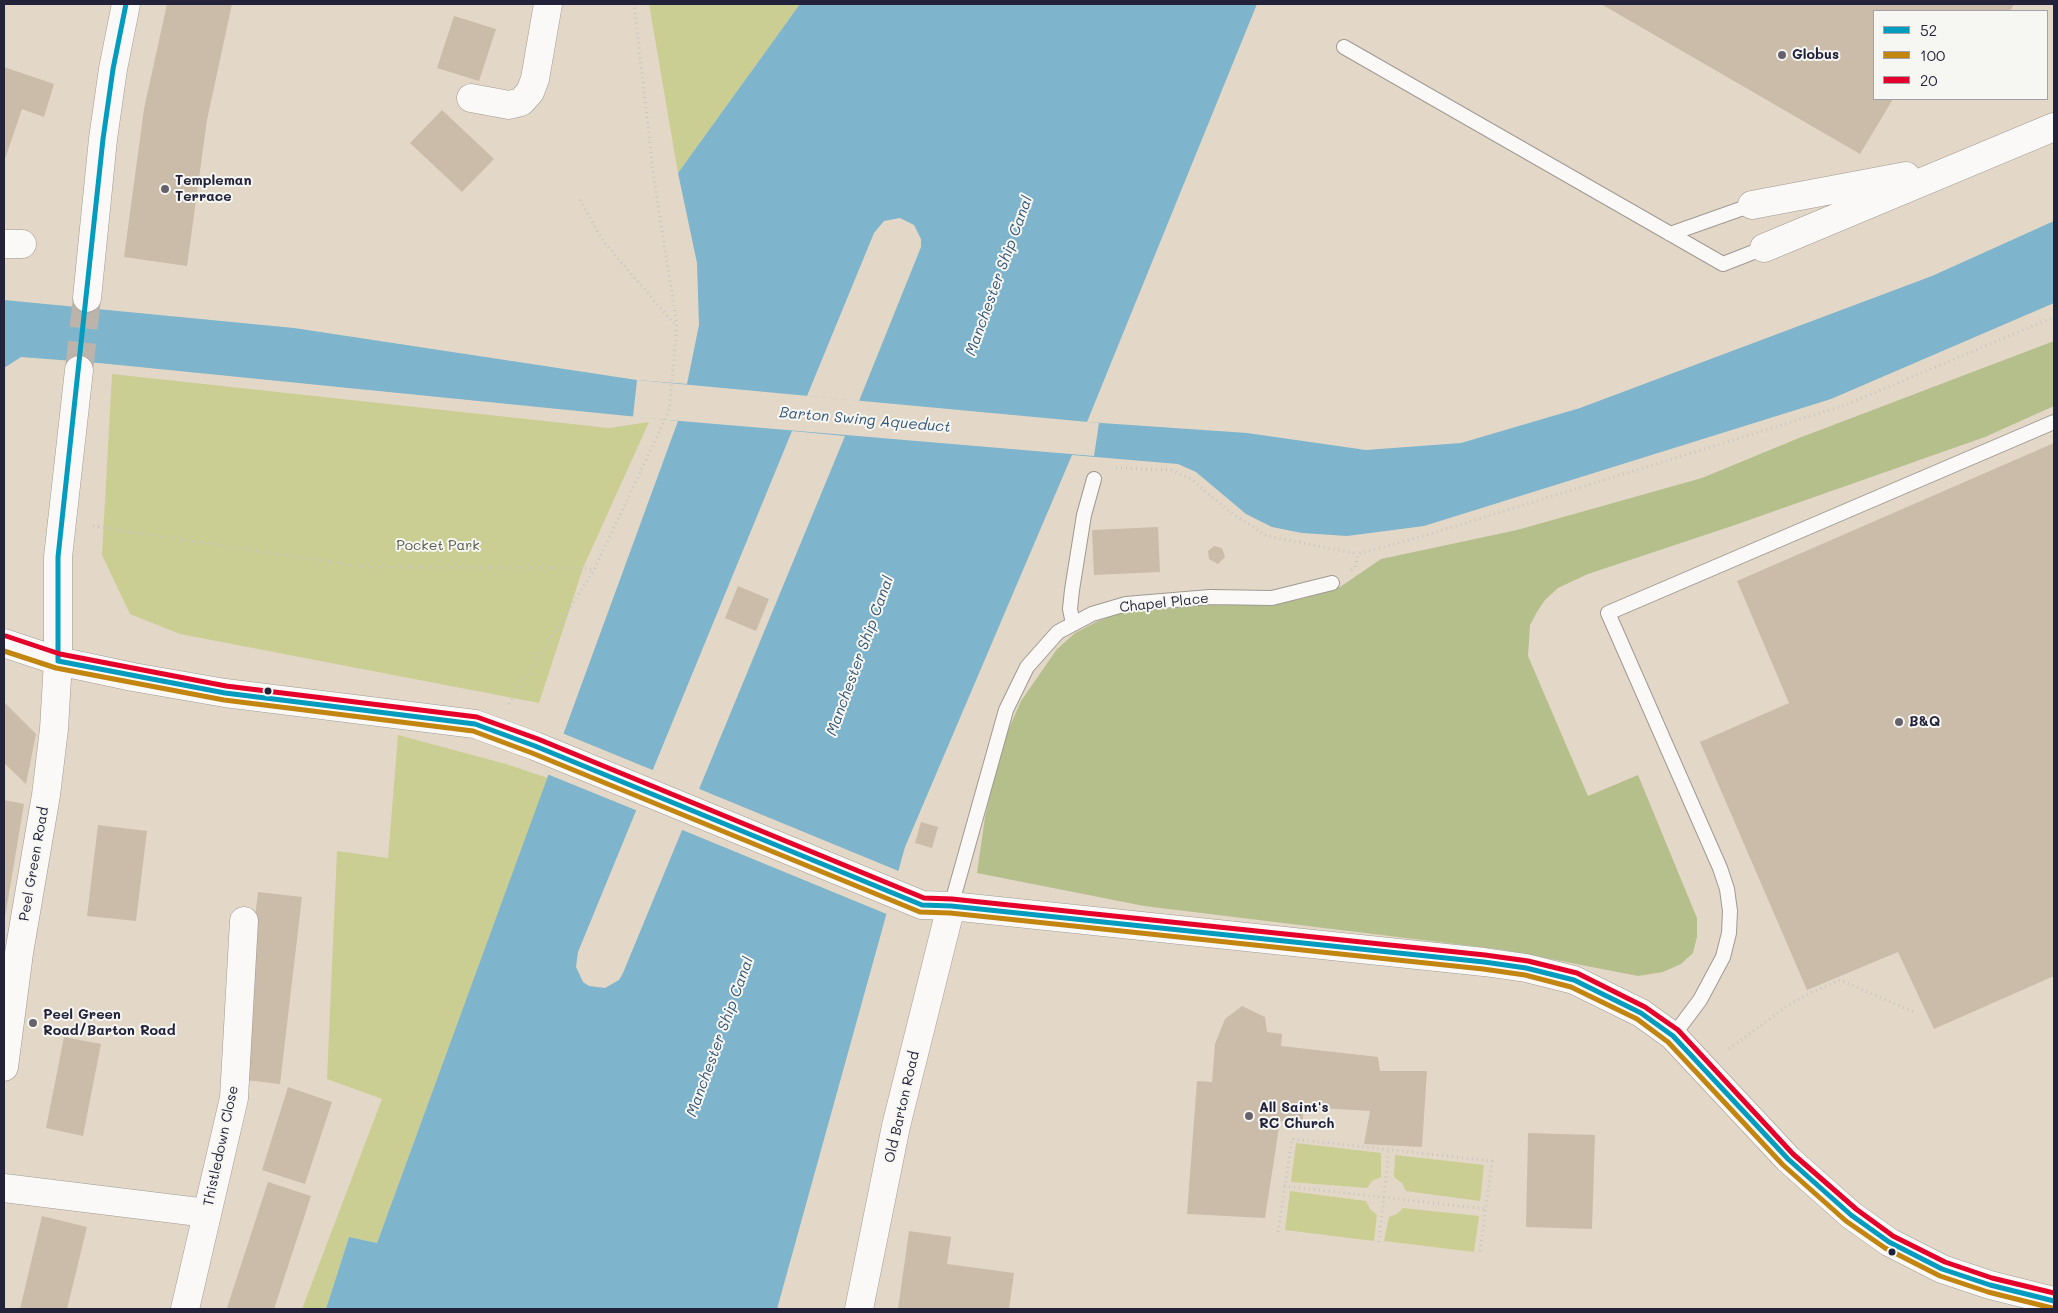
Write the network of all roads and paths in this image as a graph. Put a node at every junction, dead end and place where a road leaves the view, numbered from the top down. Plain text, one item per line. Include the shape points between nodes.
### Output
1 (126, 4) edge
2 (548, 4) edge
3 (634, 4) edge
4 (1344, 47) dead end
5 (471, 98) dead end
6 (2054, 127) edge
7 (1960, 166) junction
8 (580, 200) dead end
9 (1752, 205) joint
10 (1670, 234) junction
11 (1764, 248) joint
12 (86, 298) tunnel mouth
13 (2054, 317) edge
14 (677, 326) junction
15 (79, 370) tunnel mouth
16 (2054, 422) edge
17 (1107, 467) dead end
18 (1094, 479) dead end
19 (62, 523) junction
20 (1358, 554) junction
21 (594, 570) junction
22 (1332, 583) joint
23 (1074, 624) junction
24 (4, 643) edge
25 (58, 661) junction
26 (518, 688) dead end
27 (951, 906) junction
28 (244, 921) dead end
29 (1914, 1012) dead end
30 (1672, 1036) junction
31 (4, 1067) edge
32 (1704, 1067) junction
33 (1390, 1150) junction
34 (1284, 1186) junction
35 (4, 1188) edge
36 (1384, 1197) junction
37 (1486, 1209) junction
38 (207, 1213) junction
39 (1278, 1232) dead end
40 (1379, 1242) dead end
41 (1480, 1252) dead end
42 (2051, 1304) edge
43 (185, 1309) edge
44 (859, 1309) edge

1 - 12 main road via 103,139
2 - 5 main road via 530,92 520,102 509,105
3 - 14 path via 654,179
4 - 10 lane
6 - 7 main road
7 - 9 main road
7 - 11 main road
8 - 14 path via 603,241
9 - 10 lane
10 - 11 lane via 1723,264
13 - 20 path via 1842,406
14 - 21 path via 668,411
15 - 19 main road, Peel Green Road
16 - 30 lane via 1608,614 1720,868 1730,911 1723,957 1700,1000
17 - 20 path via 1171,470 1191,479 1230,512 1267,536
18 - 23 lane via 1084,515 1072,590 1070,609
19 - 21 path via 103,526 363,567
19 - 25 main road, Peel Green Road via 58,556
20 - 22 path via 1355,567
21 - 26 path
22 - 23 lane, Chapel Place via 1272,598 1210,597 1126,604 1092,614
23 - 27 lane, Chapel Place via 1058,632 1027,667 1006,710
24 - 25 main road
25 - 27 main road via 225,693 475,724 536,746 922,905
25 - 31 main road, Peel Green Road via 46,795 19,953
27 - 30 main road via 1526,968 1574,980 1611,996 1642,1013
27 - 44 main road, Old Barton Road via 896,1126
28 - 38 main road, Thistledown Close via 234,1098
29 - 32 path via 1840,980 1787,1006
30 - 32 main road
32 - 42 main road via 1788,1159 1851,1215 1889,1242 1942,1269
33 - 34 path via 1292,1139
33 - 36 path
33 - 37 path via 1492,1161
34 - 36 path
34 - 39 path
35 - 38 main road
36 - 37 path
36 - 40 path
37 - 41 path
38 - 43 main road, Thistledown Close

